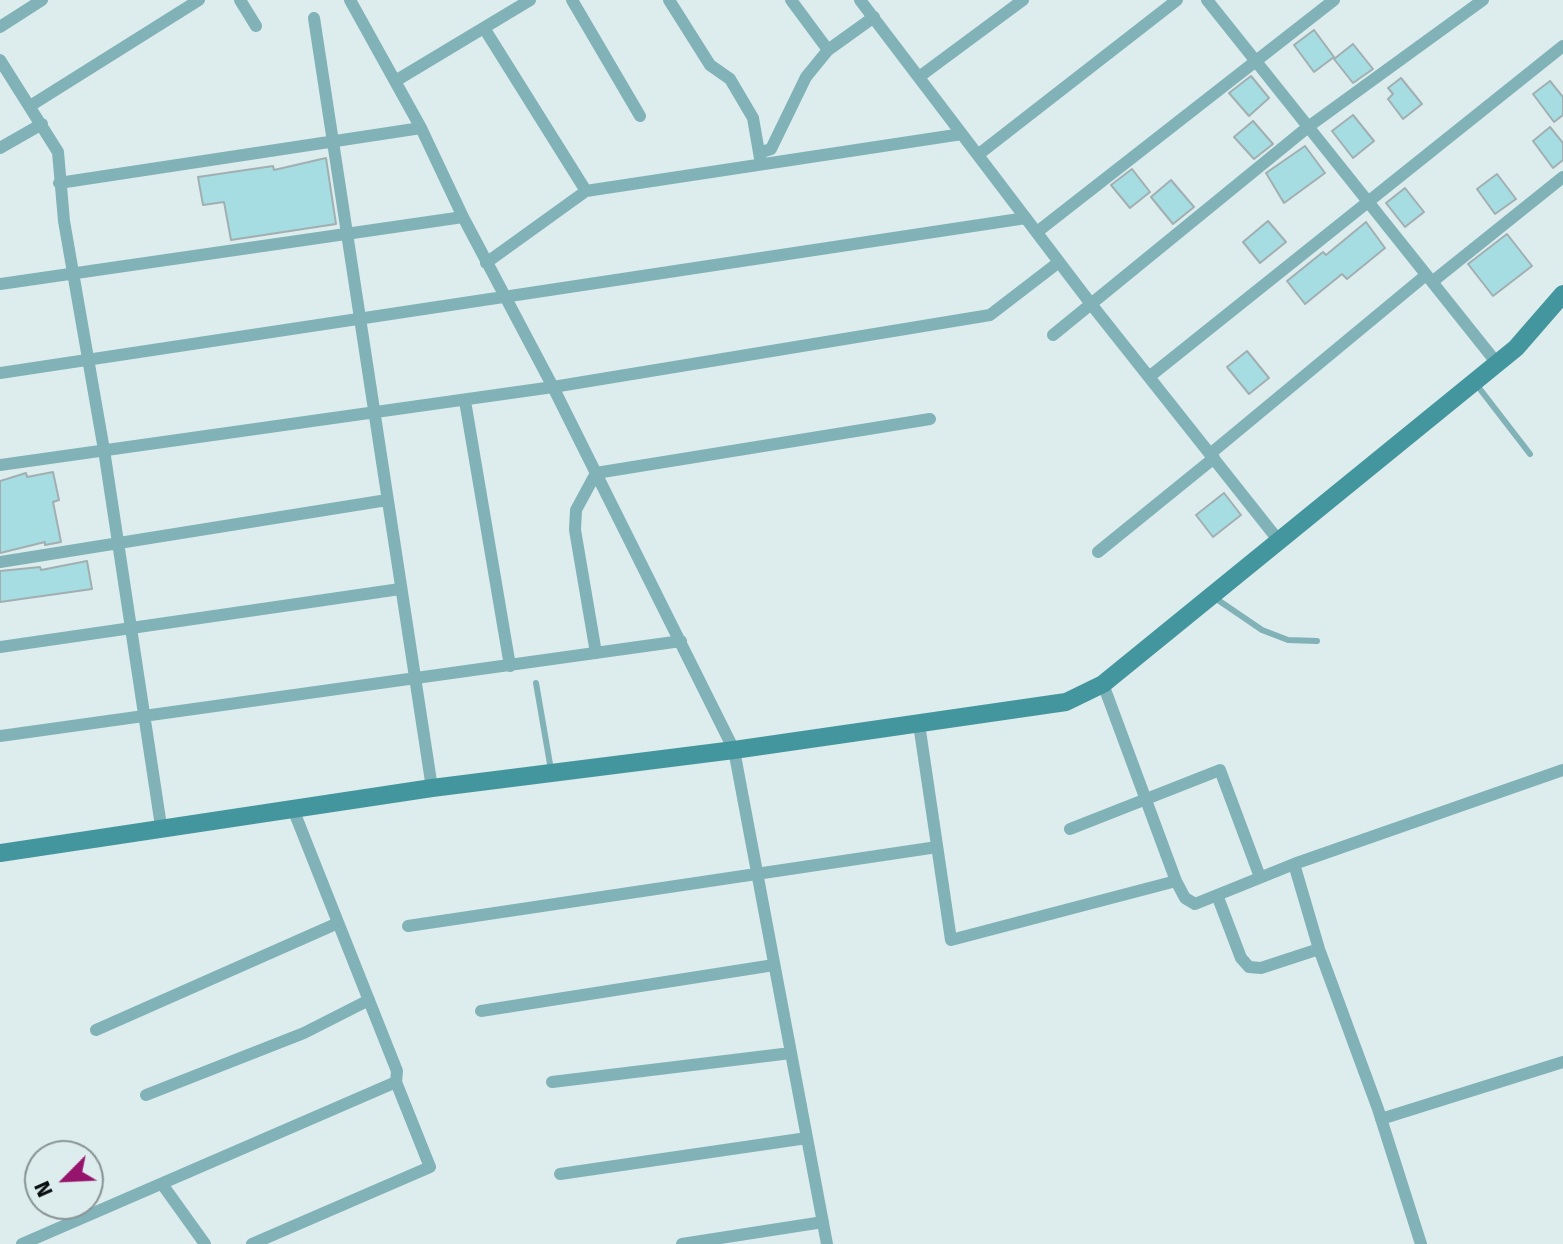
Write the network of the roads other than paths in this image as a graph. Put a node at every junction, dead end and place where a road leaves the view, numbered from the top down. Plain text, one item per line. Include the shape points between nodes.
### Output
1 (42, 0) edge
2 (199, 0) edge
3 (240, 0) edge
4 (530, 0) edge
5 (572, 0) edge
6 (669, 0) edge
7 (791, 0) edge
8 (1023, 0) edge
9 (1177, 0) edge
10 (1207, 0) edge
11 (1334, 0) edge
12 (1483, 0) edge
13 (352, 1) edge
14 (868, 6) edge
15 (314, 18) dead end
16 (256, 26) dead end
17 (0, 27) edge
18 (484, 28) junction
19 (1563, 46) edge
20 (828, 50) junction
21 (0, 60) edge
22 (1256, 61) junction
23 (919, 77) junction
24 (397, 80) junction
25 (30, 106) junction
26 (640, 116) dead end
27 (42, 124) junction
28 (1308, 127) junction
29 (421, 128) junction
30 (962, 134) junction
31 (334, 140) junction
32 (0, 148) edge
33 (979, 154) junction
34 (760, 158) junction
35 (1563, 177) edge
36 (59, 183) junction
37 (586, 191) junction
38 (1369, 203) junction
39 (463, 217) junction
40 (1026, 218) junction
41 (345, 231) junction
42 (1037, 232) junction
43 (1059, 262) junction
44 (486, 263) junction
45 (74, 271) junction
46 (1429, 278) junction
47 (0, 284) edge
48 (1563, 294) edge
49 (504, 296) junction
50 (1091, 304) junction
51 (358, 320) junction
52 (1053, 335) dead end
53 (89, 359) junction
54 (1496, 362) junction
55 (0, 373) edge
56 (1149, 377) junction
57 (1473, 381) junction
58 (553, 387) junction
59 (465, 401) junction
60 (373, 414) junction
61 (930, 419) dead end
62 (104, 450) junction
63 (1530, 454) dead end
64 (1212, 456) junction
65 (0, 465) edge
66 (596, 473) junction
67 (387, 500) junction
68 (1279, 541) junction
69 (118, 543) junction
70 (1098, 552) dead end
71 (0, 562) edge
72 (400, 589) junction
73 (1212, 596) junction
74 (130, 628) junction
75 (681, 641) junction
76 (1317, 641) dead end
77 (0, 647) edge
78 (596, 653) junction
79 (510, 666) junction
80 (415, 679) junction
81 (536, 683) dead end
82 (1103, 684) junction
83 (143, 717) junction
84 (919, 724) junction
85 (0, 736) edge
86 (734, 750) junction
87 (1563, 770) edge
88 (552, 773) junction
89 (432, 788) junction
90 (1148, 800) junction
91 (293, 809) junction
92 (161, 826) junction
93 (1070, 829) dead end
94 (937, 847) junction
95 (0, 853) edge
96 (1294, 864) junction
97 (757, 873) junction
98 (1260, 877) junction
99 (1176, 881) junction
100 (1217, 895) junction
101 (338, 923) junction
102 (408, 926) dead end
103 (1319, 949) junction
104 (774, 965) junction
105 (369, 1000) junction
106 (481, 1011) dead end
107 (96, 1030) dead end
108 (791, 1053) junction
109 (1563, 1062) edge
110 (396, 1082) junction
111 (552, 1082) dead end
112 (146, 1095) dead end
113 (1381, 1119) junction
114 (807, 1138) junction
115 (560, 1174) dead end
116 (162, 1184) junction
117 (823, 1222) junction
118 (743, 1240) edge
119 (22, 1244) edge
120 (205, 1244) edge
121 (252, 1244) edge
122 (682, 1244) edge
123 (827, 1244) edge
124 (1421, 1244) edge

1 - 17 street
2 - 25 street
3 - 16 street
4 - 18 street
5 - 26 street
6 - 34 street via 710,65 730,79 753,118
7 - 20 street
8 - 23 street
9 - 33 street
10 - 22 street
11 - 22 street
12 - 28 street
13 - 24 street
14 - 20 street
14 - 23 street
15 - 31 street
18 - 24 street
18 - 37 street
19 - 38 street
20 - 34 street via 806,77 771,149
21 - 25 street
22 - 28 street
22 - 42 street
23 - 30 street
24 - 29 street
25 - 27 street
27 - 32 street
27 - 36 street via 58,152
28 - 38 street
28 - 50 street
29 - 31 street
29 - 39 street
30 - 33 street
30 - 34 street
31 - 36 street
31 - 41 street
33 - 40 street
34 - 37 street
35 - 46 street
36 - 45 street
37 - 44 street
38 - 46 street
38 - 56 street
39 - 41 street
39 - 44 street
40 - 42 street
40 - 49 street
41 - 45 street
41 - 51 street
42 - 43 street
43 - 50 street
43 - 58 street via 990,315
44 - 49 street
45 - 47 street
45 - 53 street
46 - 54 street
46 - 64 street
48 - 54 main road via 1516,348
49 - 51 street
49 - 58 street
50 - 52 street
50 - 56 street
51 - 53 street
51 - 60 street
53 - 55 street
53 - 62 street
54 - 57 main road
56 - 64 street
57 - 63 lane
57 - 68 main road
58 - 59 street
58 - 66 street
59 - 60 street
59 - 79 street
60 - 62 street
60 - 67 street
61 - 66 street
62 - 65 street
62 - 69 street
64 - 68 street
64 - 70 street
66 - 75 street
66 - 78 street via 576,510 575,530
67 - 69 street
67 - 72 street
68 - 73 main road
69 - 71 street
69 - 74 street
72 - 74 street
72 - 80 street
73 - 76 lane via 1262,630 1288,640
73 - 82 main road
74 - 77 street
74 - 83 street
75 - 78 street
75 - 86 street
78 - 79 street
79 - 80 street
80 - 83 street
80 - 89 street
81 - 88 lane
82 - 84 main road via 1066,702
82 - 90 street
83 - 85 street
83 - 92 street
84 - 86 main road
84 - 94 street
86 - 88 main road
86 - 97 street
87 - 96 street
88 - 89 main road
89 - 91 main road
90 - 93 street
90 - 98 street via 1220,770
90 - 99 street
91 - 92 main road
91 - 101 street
92 - 95 main road
94 - 97 street
94 - 99 street via 951,940
96 - 98 street
96 - 103 street
97 - 102 street
97 - 104 street
98 - 100 street
99 - 100 street via 1189,902
100 - 103 street via 1249,967
101 - 105 street
101 - 107 street
103 - 113 street
104 - 106 street
104 - 108 street
105 - 110 street via 397,1071
105 - 112 street via 304,1033
108 - 111 street
108 - 114 street
109 - 113 street
110 - 116 street
110 - 121 street via 430,1167
113 - 124 street
114 - 115 street
114 - 117 street
116 - 119 street
116 - 120 street
117 - 118 street
117 - 123 street
118 - 122 street

